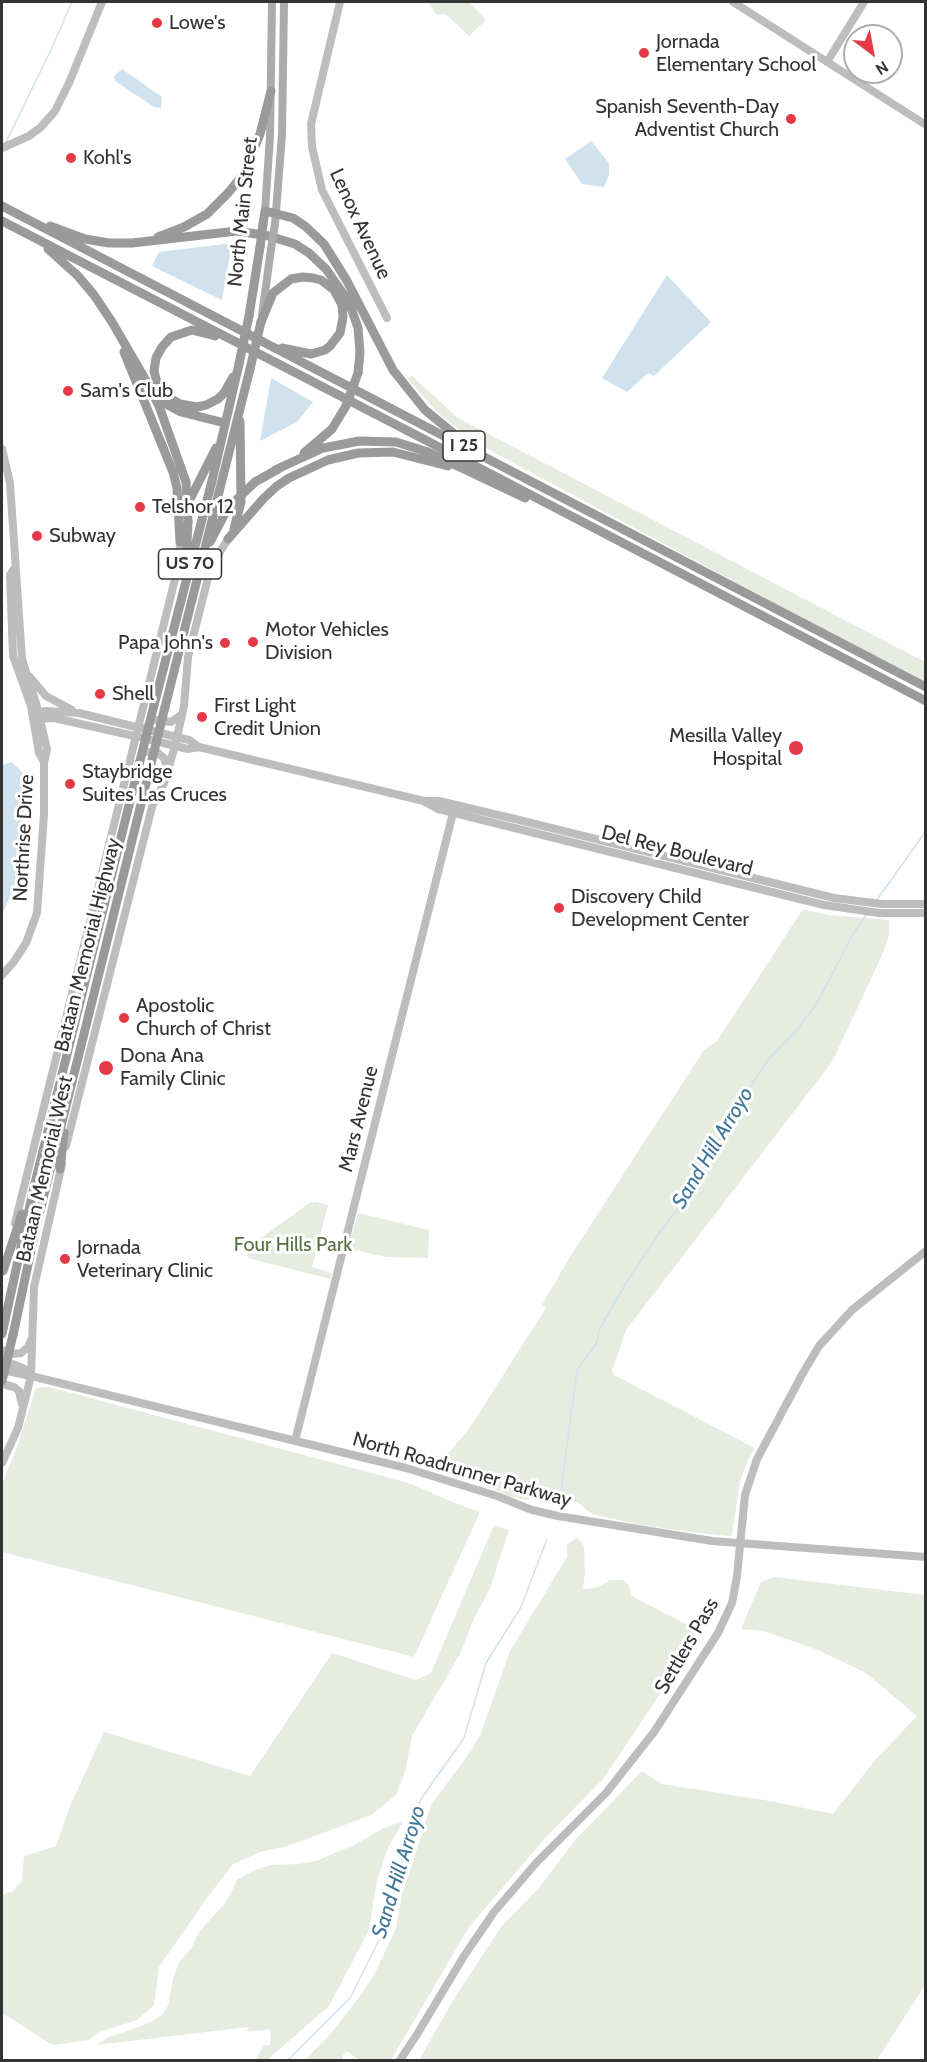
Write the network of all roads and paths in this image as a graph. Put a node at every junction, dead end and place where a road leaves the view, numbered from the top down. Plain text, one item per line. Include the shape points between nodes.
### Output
1 (102, 2) edge
2 (272, 2) edge
3 (284, 2) edge
4 (340, 2) edge
5 (733, 2) edge
6 (864, 2) edge
7 (827, 62) junction
8 (271, 91) junction
9 (926, 125) edge
10 (2, 148) edge
11 (2, 205) edge
12 (265, 211) junction
13 (276, 213) junction
14 (4, 223) edge
15 (132, 243) junction
16 (387, 318) dead end
17 (112, 322) junction
18 (261, 322) junction
19 (238, 342) junction
20 (270, 346) junction
21 (239, 364) junction
22 (148, 384) junction
23 (239, 409) junction
24 (225, 423) junction
25 (2, 449) edge
26 (275, 471) junction
27 (513, 473) junction
28 (483, 479) junction
29 (585, 523) junction
30 (228, 539) junction
31 (180, 542) junction
32 (203, 551) junction
33 (15, 568) junction
34 (179, 606) junction
35 (22, 659) junction
36 (926, 687) edge
37 (926, 701) edge
38 (144, 708) junction
39 (83, 714) junction
40 (182, 714) junction
41 (36, 716) junction
42 (84, 724) junction
43 (137, 732) junction
44 (176, 737) junction
45 (175, 746) junction
46 (199, 747) junction
47 (131, 757) junction
48 (168, 768) junction
49 (454, 809) junction
50 (579, 839) junction
51 (599, 849) junction
52 (636, 849) junction
53 (664, 856) junction
54 (644, 860) junction
55 (926, 904) edge
56 (926, 913) edge
57 (2, 975) edge
58 (67, 1103) junction
59 (60, 1169) junction
60 (33, 1187) junction
61 (926, 1251) edge
62 (2, 1275) edge
63 (33, 1330) junction
64 (2, 1334) edge
65 (2, 1350) edge
66 (2, 1360) edge
67 (2, 1370) edge
68 (31, 1376) junction
69 (2, 1382) edge
70 (23, 1409) junction
71 (295, 1441) junction
72 (2, 1463) edge
73 (740, 1543) junction
74 (926, 1557) edge
75 (402, 2061) edge

1 - 10 main road via 55,111 29,136
2 - 8 main road, North Main Street / US 70
3 - 13 main road, North Main Street / US 70 via 282,135
4 - 16 main road, Lenox Avenue via 311,124 312,147 322,190
5 - 7 main road
6 - 7 main road
7 - 9 main road
8 - 12 main road, North Main Street / US 70
8 - 15 highway via 260,134 244,173 229,192 207,214 184,227
11 - 15 highway via 86,239
11 - 20 highway, I 25
12 - 13 highway
12 - 21 highway, North Main Street / US 70, bridge
13 - 18 main road, North Main Street / US 70, bridge
13 - 27 highway via 305,226 324,244 393,370 425,410 450,432
14 - 17 highway via 67,265
14 - 19 highway, I 25
15 - 26 highway, bridge via 237,231 269,236 309,253 326,268 350,302 360,344 358,373 346,406 332,429
17 - 22 highway
17 - 31 highway via 173,472
18 - 20 highway via 273,293 291,279 321,280 334,290 342,305 340,333 325,350 311,354
18 - 23 highway, North Main Street / US 70, bridge
19 - 21 highway via 198,331 181,332 162,347 154,370 157,382 169,398 180,405 197,407 224,393
19 - 29 highway, I 25
20 - 27 highway, I 25
21 - 24 highway, North Main Street / US 70
22 - 24 highway via 171,408
22 - 34 highway, bridge via 186,482 188,522
23 - 24 highway
23 - 30 highway via 241,502
23 - 32 highway, Bataan Memorial Highway / US 70
24 - 31 highway via 182,514
24 - 34 highway, Bataan Memorial Highway / US 70
25 - 33 main road via 10,483
26 - 28 highway via 323,448 375,440 414,447
26 - 32 highway, bridge via 255,482 228,508
27 - 36 highway, I 25
28 - 29 highway
28 - 30 highway via 393,452 346,454 277,486
29 - 37 highway, I 25
30 - 40 main road, Bataan Memorial West via 211,566 188,657
31 - 38 main road via 179,563
32 - 58 highway, Bataan Memorial Highway / US 70, bridge
33 - 35 main road
33 - 41 main road via 10,575 13,656
34 - 60 highway, Bataan Memorial Highway / US 70, bridge
35 - 39 main road via 30,677 46,696
35 - 41 main road
38 - 40 main road via 149,718 165,722
38 - 43 main road
39 - 41 main road, Del Rey Boulevard via 58,711
39 - 42 main road
39 - 43 main road, Del Rey Boulevard
40 - 44 main road, Bataan Memorial West
41 - 42 main road, Del Rey Boulevard
41 - 57 main road, Northrise Drive via 47,749 37,913 26,943
42 - 43 main road, Del Rey Boulevard
43 - 44 main road, Del Rey Boulevard
43 - 45 main road, Del Rey Boulevard
43 - 47 main road
44 - 45 main road, Bataan Memorial West
44 - 46 main road, Del Rey Boulevard
45 - 46 main road, Del Rey Boulevard
45 - 48 main road, Bataan Memorial West
46 - 49 main road, Del Rey Boulevard via 424,801 438,809
47 - 48 main road via 144,751 158,753
47 - 62 main road
48 - 59 main road, Bataan Memorial West via 152,807 136,866
49 - 50 main road, Del Rey Boulevard
49 - 71 main road, Mars Avenue
50 - 51 main road, Del Rey Boulevard
50 - 52 main road, Del Rey Boulevard
51 - 52 main road via 607,847 630,853
51 - 54 main road, Del Rey Boulevard
52 - 53 main road, Del Rey Boulevard
52 - 54 main road
53 - 54 main road via 648,856
53 - 55 main road, Del Rey Boulevard via 850,901
54 - 56 main road, Del Rey Boulevard via 832,906
58 - 59 highway
58 - 69 highway, Bataan Memorial Highway / US 70, bridge
59 - 63 main road, Bataan Memorial West via 34,1287
60 - 62 highway
60 - 64 highway, Bataan Memorial Highway / US 70
61 - 73 main road, Settlers Pass via 852,1310 819,1346 757,1459 745,1495
63 - 65 main road via 24,1352
63 - 68 main road, Bataan Memorial West
66 - 68 main road, North Roadrunner Parkway
67 - 68 main road, North Roadrunner Parkway
68 - 70 main road, Bataan Memorial West
68 - 71 main road, North Roadrunner Parkway
69 - 70 main road via 19,1391
70 - 72 main road, Bataan Memorial West
71 - 73 main road, North Roadrunner Parkway via 406,1468 558,1516
73 - 74 main road, North Roadrunner Parkway
73 - 75 main road, Settlers Pass via 732,1603 718,1633 654,1732 606,1793 494,1912

